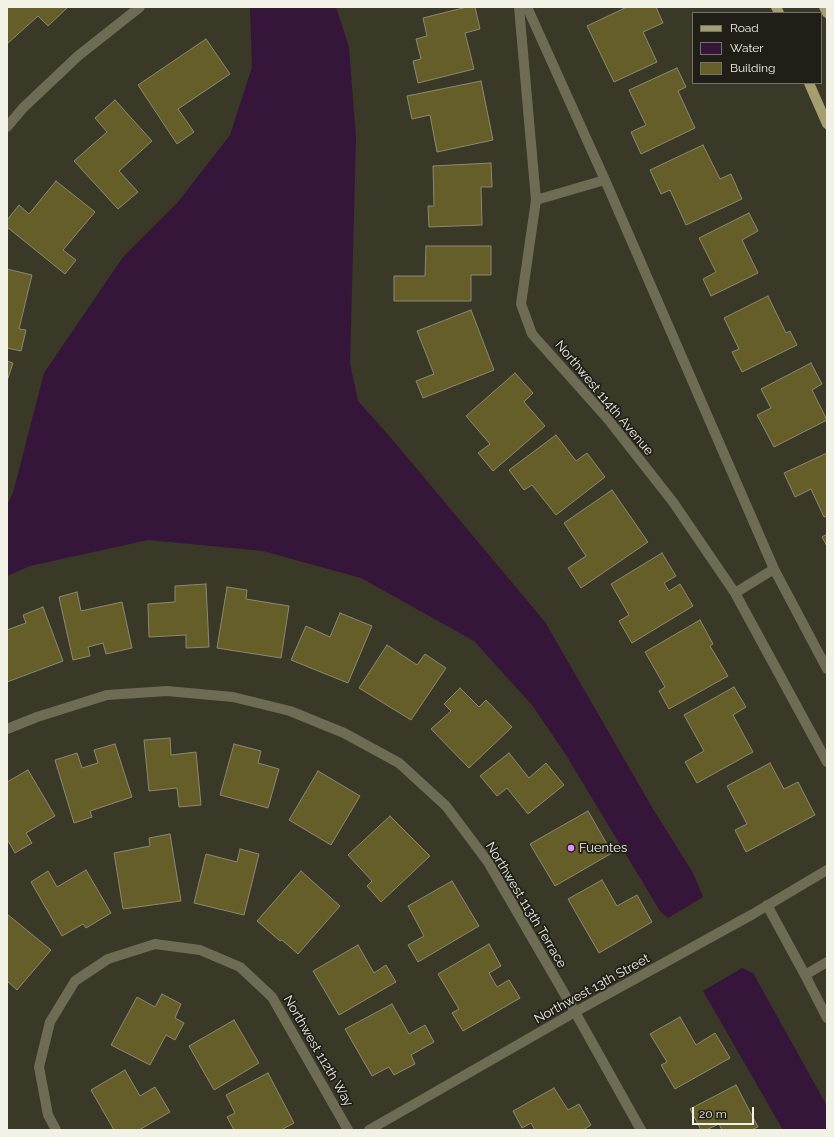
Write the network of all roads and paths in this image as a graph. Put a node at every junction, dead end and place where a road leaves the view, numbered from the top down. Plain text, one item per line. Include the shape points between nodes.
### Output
1 (139, 7) edge
2 (519, 7) edge
3 (527, 7) edge
4 (824, 7) edge
5 (827, 13) edge
6 (809, 84) edge
7 (827, 124) edge
8 (7, 127) edge
9 (605, 180) junction
10 (536, 200) junction
11 (774, 569) junction
12 (735, 593) junction
13 (827, 669) edge
14 (7, 729) edge
15 (827, 762) edge
16 (827, 870) edge
17 (767, 905) junction
18 (827, 962) edge
19 (805, 975) junction
20 (575, 1012) junction
21 (827, 1018) edge
22 (56, 1130) edge
23 (348, 1130) edge
24 (369, 1130) edge
25 (641, 1130) edge

1 - 8 street via 78,56 22,108
2 - 10 street, Northwest 114th Avenue
3 - 9 street
4 - 5 main road
6 - 7 main road
9 - 10 street
9 - 11 street
10 - 12 street, Northwest 114th Avenue via 521,304 532,334 607,418 673,502
11 - 12 street
11 - 13 street
12 - 15 street, Northwest 114th Avenue
14 - 20 street, Northwest 113th Terrace via 107,695 167,692 233,697 290,711 344,733 399,763 446,806 488,862
16 - 17 street, Northwest 13th Street
17 - 19 street
17 - 20 street, Northwest 13th Street
18 - 19 street
19 - 21 street
20 - 24 street, Northwest 13th Street
20 - 25 street, Northwest 113th Terrace
22 - 23 street, Northwest 112th Way via 48,1115 39,1067 50,1022 75,981 108,959 155,944 200,950 240,967 272,997

